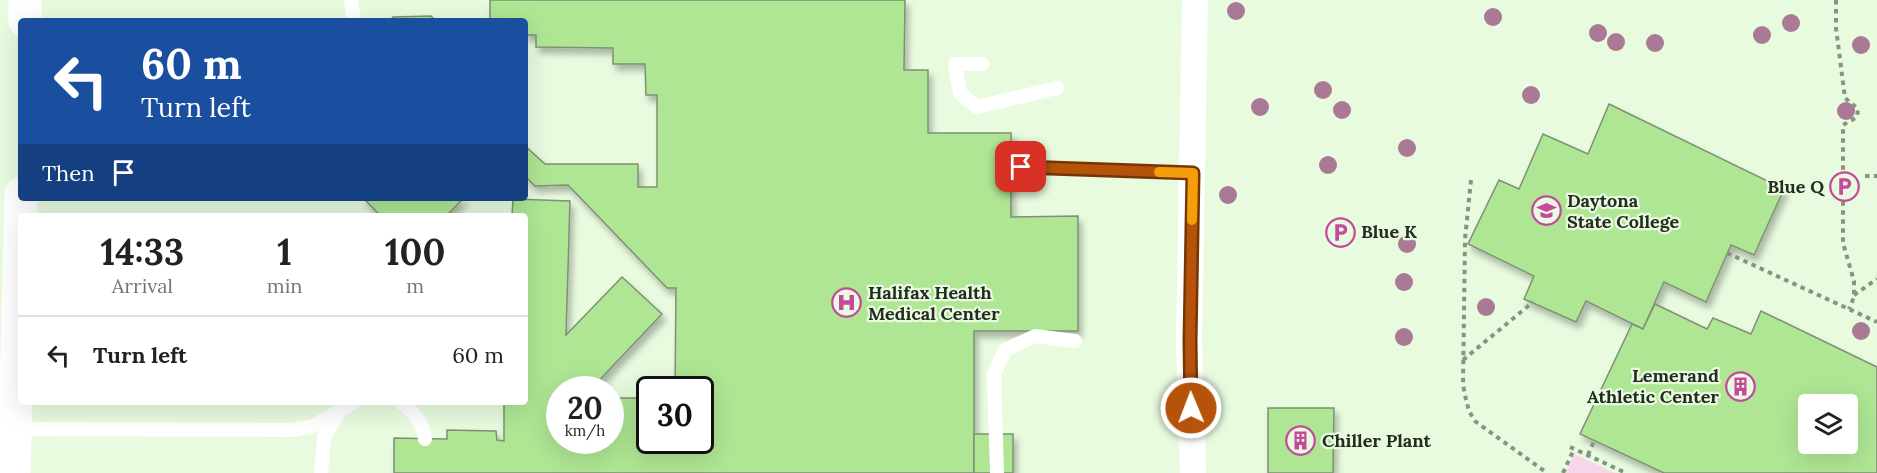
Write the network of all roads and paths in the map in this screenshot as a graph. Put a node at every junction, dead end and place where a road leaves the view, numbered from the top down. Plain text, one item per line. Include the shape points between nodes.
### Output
1 (25, 0) edge
2 (351, 0) edge
3 (1195, 0) edge
4 (1836, 0) edge
5 (25, 18) edge
6 (354, 18) edge
7 (982, 64) dead end
8 (1057, 88) dead end
9 (1021, 167) dead end
10 (1193, 173) junction
11 (1865, 176) dead end
12 (1877, 176) edge
13 (1471, 180) dead end
14 (1727, 253) dead end
15 (18, 272) edge
16 (1877, 279) edge
17 (1854, 295) junction
18 (1533, 302) dead end
19 (1849, 309) junction
20 (1877, 322) edge
21 (1075, 341) dead end
22 (1463, 361) junction
23 (349, 405) edge
24 (404, 405) edge
25 (340, 410) junction
26 (425, 439) dead end
27 (1594, 441) dead end
28 (11, 454) edge
29 (1588, 455) junction
30 (321, 473) edge
31 (997, 473) edge
32 (1192, 473) edge
33 (1547, 473) edge
34 (1563, 473) edge
35 (1626, 473) edge

1 - 5 main road
2 - 6 lane
3 - 10 street
4 - 17 path via 1845,98 1858,109 1857,117 1843,125 1843,243
7 - 8 lane via 955,64 960,93 977,106
9 - 10 lane
10 - 32 street
11 - 12 path
13 - 22 path via 1464,238
14 - 19 path
15 - 28 main road
16 - 17 path
17 - 19 path
18 - 22 path
19 - 20 path
21 - 31 lane via 1035,336 1005,350 994,374
22 - 33 path via 1463,385 1470,414
23 - 25 lane
24 - 26 lane via 414,412
25 - 28 lane via 314,426 291,430
25 - 30 lane via 324,437
27 - 29 path
29 - 34 path via 1572,448
29 - 35 path

